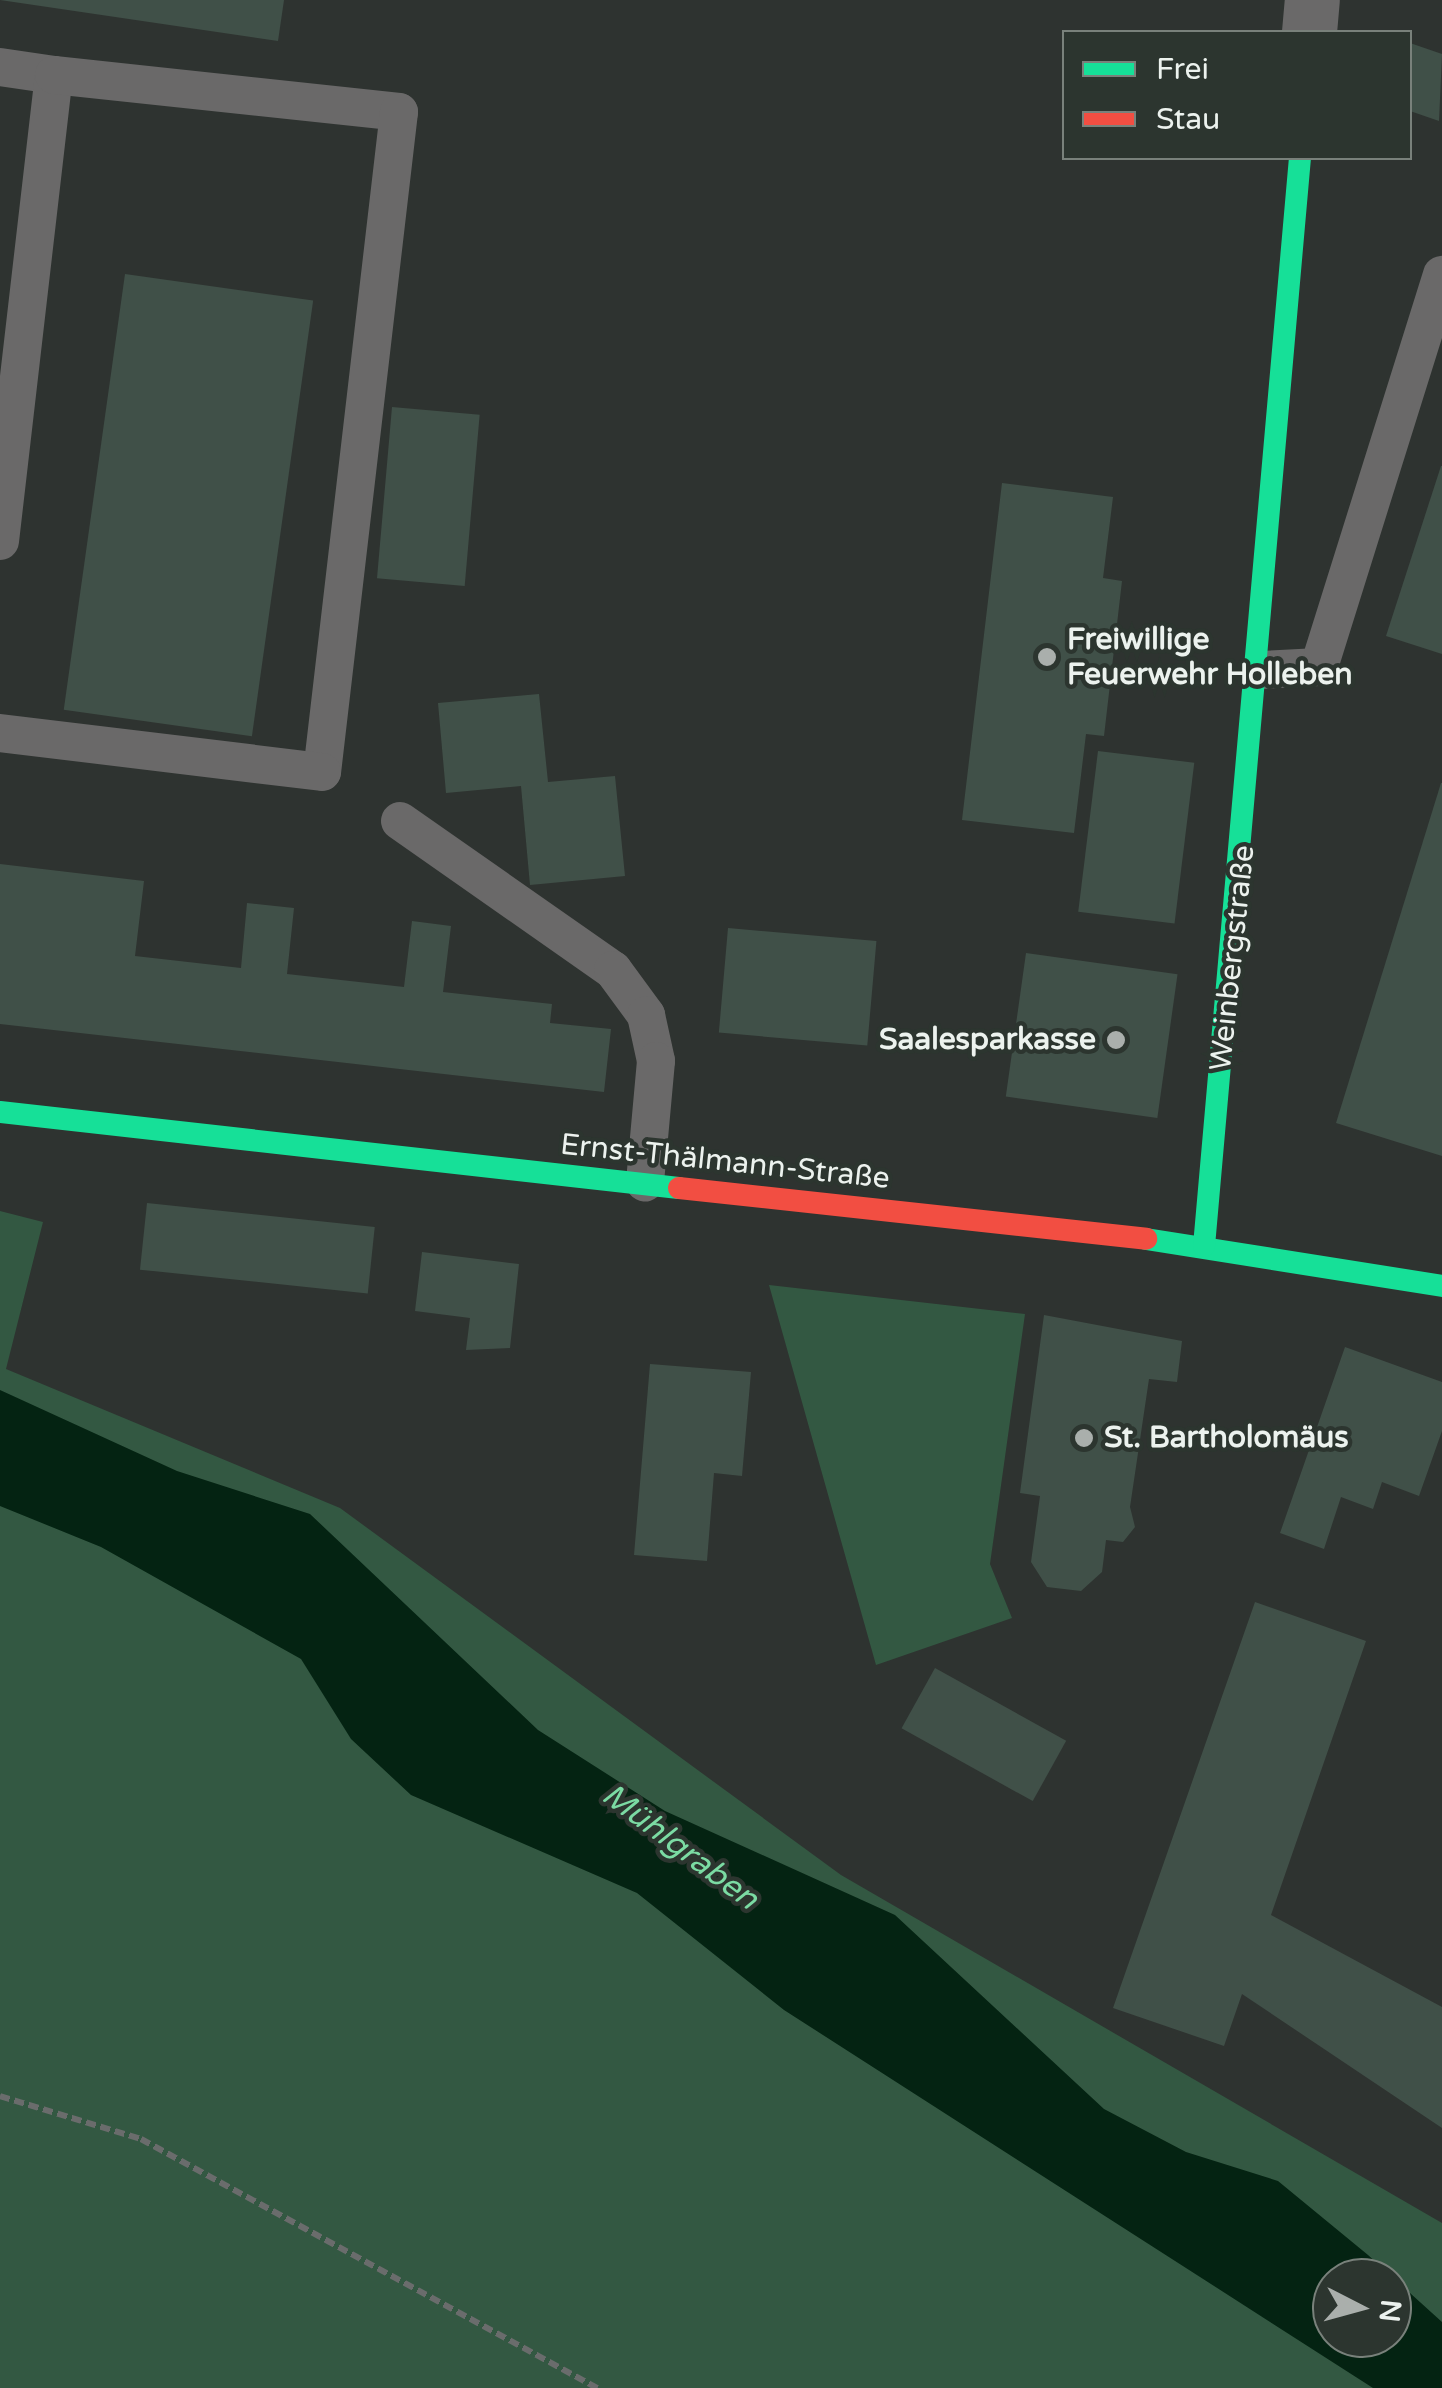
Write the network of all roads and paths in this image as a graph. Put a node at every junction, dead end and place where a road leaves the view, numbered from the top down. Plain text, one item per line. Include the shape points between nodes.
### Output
1 (1312, 0) edge
2 (1310, 30) edge
3 (0, 67) edge
4 (54, 75) junction
5 (1300, 160) edge
6 (1442, 275) edge
7 (0, 541) edge
8 (1261, 670) junction
9 (0, 733) edge
10 (400, 821) dead end
11 (0, 1112) edge
12 (645, 1184) junction
13 (1204, 1246) junction
14 (1442, 1286) edge
15 (0, 2096) edge
16 (597, 2388) edge

1 - 2 street
3 - 4 lane
4 - 7 lane
4 - 9 lane via 398,112 322,772
5 - 8 main road, Weinbergstraße
6 - 8 lane via 1319,666
8 - 13 main road, Weinbergstraße
10 - 12 lane via 613,970 646,1015 656,1061
11 - 12 main road, Ernst-Thälmann-Straße
12 - 13 main road, Ernst-Thälmann-Straße
13 - 14 main road, Ernst-Thälmann-Straße
15 - 16 path via 141,2140

